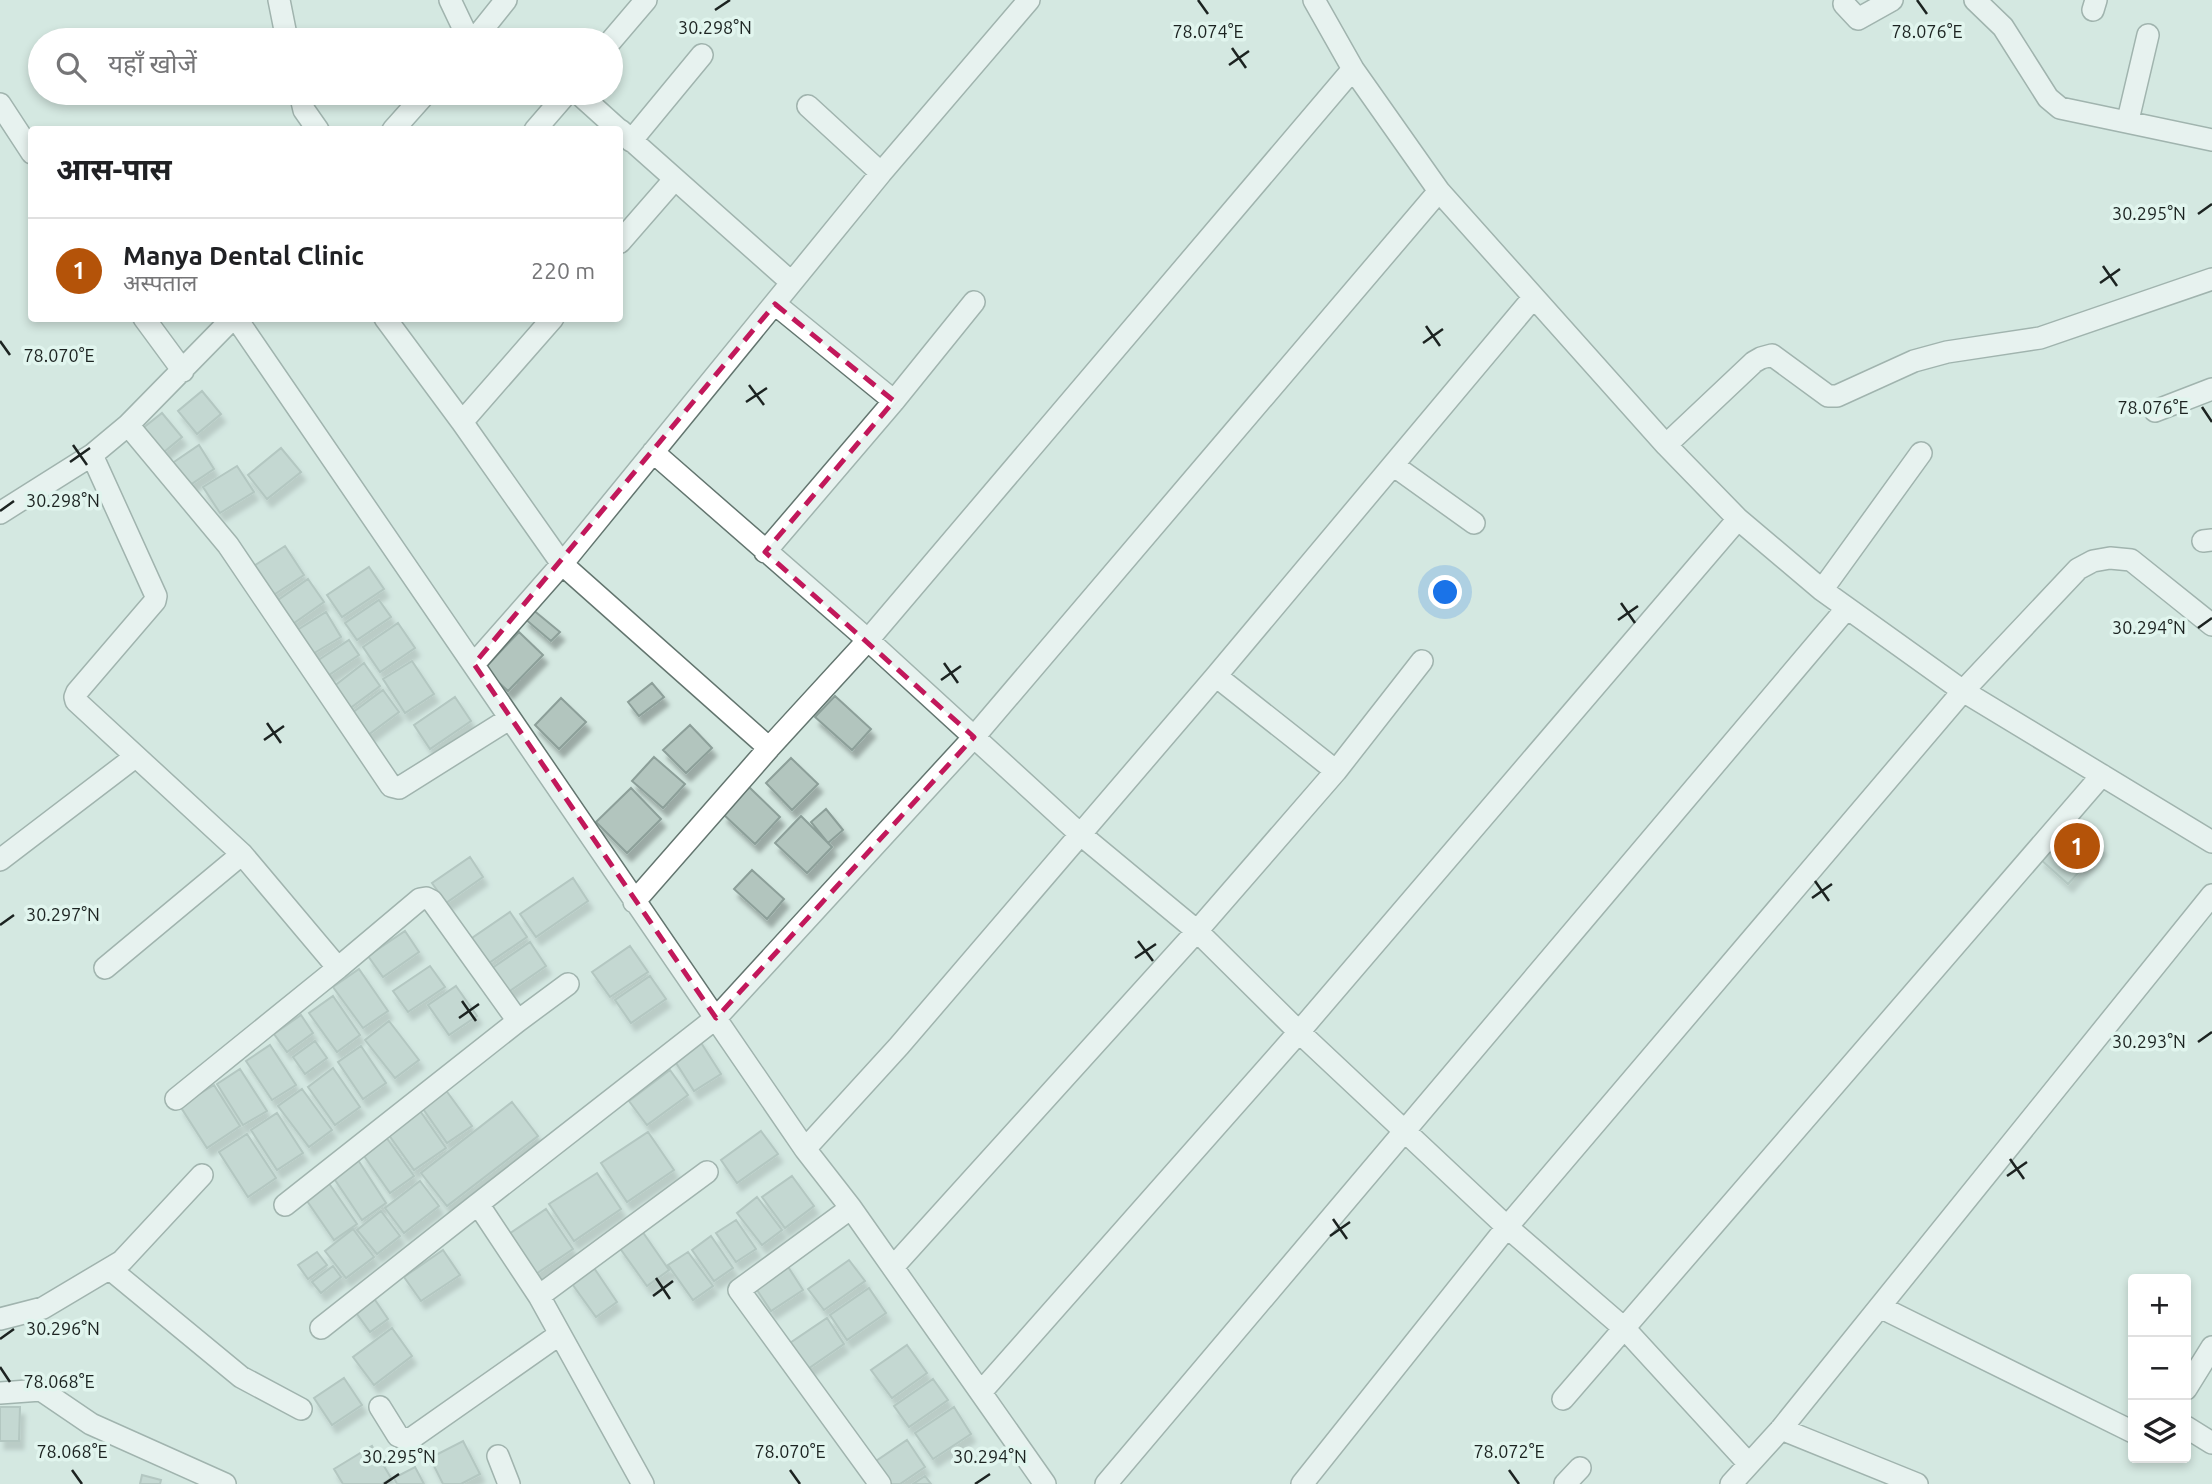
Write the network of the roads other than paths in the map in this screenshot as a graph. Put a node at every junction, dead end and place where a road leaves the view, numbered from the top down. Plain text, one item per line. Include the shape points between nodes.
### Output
1 (279, 0) edge
2 (450, 0) edge
3 (506, 0) edge
4 (646, 0) edge
5 (1029, 0) edge
6 (1314, 0) edge
7 (1892, 0) edge
8 (1975, 0) edge
9 (1844, 4) dead end
10 (285, 28) edge
11 (465, 28) edge
12 (482, 28) edge
13 (622, 28) edge
14 (2148, 35) dead end
15 (702, 55) dead end
16 (1353, 69) junction
17 (0, 104) edge
18 (303, 105) edge
19 (415, 105) edge
20 (557, 105) edge
21 (591, 105) edge
22 (808, 106) dead end
23 (2128, 120) junction
24 (315, 126) edge
25 (397, 126) edge
26 (538, 126) edge
27 (614, 126) edge
28 (623, 134) edge
29 (2212, 140) edge
30 (28, 147) edge
31 (881, 173) junction
32 (674, 180) junction
33 (1439, 191) junction
34 (623, 239) edge
35 (2212, 279) edge
36 (791, 282) junction
37 (1533, 298) junction
38 (974, 302) dead end
39 (775, 304) junction
40 (147, 322) edge
41 (231, 322) edge
42 (238, 322) edge
43 (388, 322) edge
44 (550, 322) edge
45 (183, 371) junction
46 (2212, 389) edge
47 (894, 401) junction
48 (2155, 411) dead end
49 (462, 422) junction
50 (128, 425) junction
51 (1666, 445) junction
52 (653, 452) junction
53 (1921, 453) dead end
54 (92, 455) junction
55 (1392, 465) junction
56 (0, 513) edge
57 (1738, 519) junction
58 (1474, 523) dead end
59 (765, 552) junction
60 (562, 564) junction
61 (1822, 590) junction
62 (1847, 608) junction
63 (2212, 625) edge
64 (868, 640) junction
65 (1422, 661) dead end
66 (474, 663) junction
67 (1216, 676) junction
68 (1963, 691) junction
69 (509, 719) junction
70 (974, 737) junction
71 (769, 748) junction
72 (135, 757) junction
73 (1336, 771) junction
74 (2102, 775) junction
75 (1080, 834) junction
76 (2212, 842) edge
77 (242, 854) junction
78 (0, 860) edge
79 (2212, 895) edge
80 (634, 902) junction
81 (1197, 931) junction
82 (105, 968) dead end
83 (338, 968) junction
84 (568, 984) dead end
85 (716, 1018) junction
86 (518, 1021) junction
87 (1299, 1032) junction
88 (176, 1099) dead end
89 (1405, 1132) junction
90 (805, 1149) junction
91 (707, 1172) dead end
92 (202, 1175) dead end
93 (478, 1204) junction
94 (285, 1205) dead end
95 (851, 1208) junction
96 (1507, 1227) junction
97 (893, 1268) junction
98 (110, 1269) junction
99 (539, 1296) junction
100 (1880, 1307) junction
101 (0, 1319) edge
102 (321, 1328) dead end
103 (1625, 1329) junction
104 (560, 1334) junction
105 (2212, 1347) edge
106 (2191, 1381) edge
107 (981, 1392) junction
108 (0, 1393) edge
109 (1563, 1399) dead end
110 (380, 1407) dead end
111 (301, 1409) dead end
112 (1781, 1429) junction
113 (2128, 1430) edge
114 (2191, 1430) edge
115 (2212, 1443) edge
116 (498, 1456) dead end
117 (1748, 1463) junction
118 (1580, 1468) dead end
119 (1037, 1481) edge
120 (225, 1484) edge
121 (509, 1484) edge
122 (643, 1484) edge
123 (880, 1484) edge
124 (1106, 1484) edge
125 (1302, 1484) edge
126 (1565, 1484) edge
127 (1731, 1484) edge
128 (1917, 1484) edge

1 - 10 street
2 - 11 street
3 - 12 street
4 - 13 street
5 - 31 street
6 - 16 street
7 - 9 street via 1858,19
8 - 23 street via 2003,27 2053,103
14 - 23 street
15 - 28 street
16 - 33 street
16 - 64 street
17 - 30 street
18 - 24 street
19 - 25 street
20 - 26 street
21 - 27 street
22 - 31 street
23 - 29 street
28 - 32 street
31 - 36 street
32 - 34 street
32 - 36 street
33 - 37 street
33 - 70 street
35 - 51 street via 2040,338 1914,361 1837,397 1828,396 1772,355 1767,356 1754,362
36 - 39 street
37 - 51 street
37 - 55 street
38 - 47 street
39 - 47 street
39 - 52 street
40 - 45 street
41 - 45 street
42 - 66 street
43 - 49 street
44 - 49 street
45 - 50 street
46 - 48 street
47 - 59 street
49 - 60 street
50 - 54 street
50 - 69 street via 228,545 391,786 399,788
51 - 57 street
52 - 59 street
52 - 60 street
53 - 61 street
54 - 56 street
54 - 72 street via 156,596 75,697
55 - 58 street
55 - 67 street
57 - 61 street
57 - 87 street
59 - 64 street
60 - 66 street
60 - 71 street
61 - 62 street
62 - 68 street
62 - 89 street
63 - 68 street via 2131,559 2093,561 2055,592
64 - 70 street
64 - 71 street
65 - 73 street
66 - 69 street
67 - 73 street
67 - 75 street
68 - 74 street
68 - 96 street
69 - 80 street
70 - 75 street
70 - 85 street
71 - 80 street
72 - 77 street
72 - 78 street
73 - 81 street
74 - 76 street
74 - 103 street
75 - 81 street
75 - 90 street
77 - 82 street
77 - 83 street
79 - 100 street
80 - 85 street
81 - 87 street
81 - 97 street
83 - 86 street via 426,898
83 - 88 street
84 - 86 street
85 - 90 street
85 - 93 street
86 - 94 street
87 - 89 street
87 - 107 street
89 - 96 street
89 - 124 street
90 - 95 street
91 - 99 street
92 - 98 street
93 - 99 street
93 - 102 street
95 - 97 street
95 - 123 street via 739,1291
96 - 103 street
96 - 125 street
97 - 107 street
98 - 101 street via 43,1308
98 - 111 street via 241,1377
99 - 104 street
100 - 112 street
100 - 113 street
103 - 109 street
103 - 117 street
104 - 110 street via 409,1440 398,1436
104 - 122 street
105 - 106 street
107 - 119 street
108 - 120 street via 41,1390 92,1424
112 - 117 street
112 - 128 street
114 - 115 street
116 - 121 street
117 - 127 street
118 - 126 street

